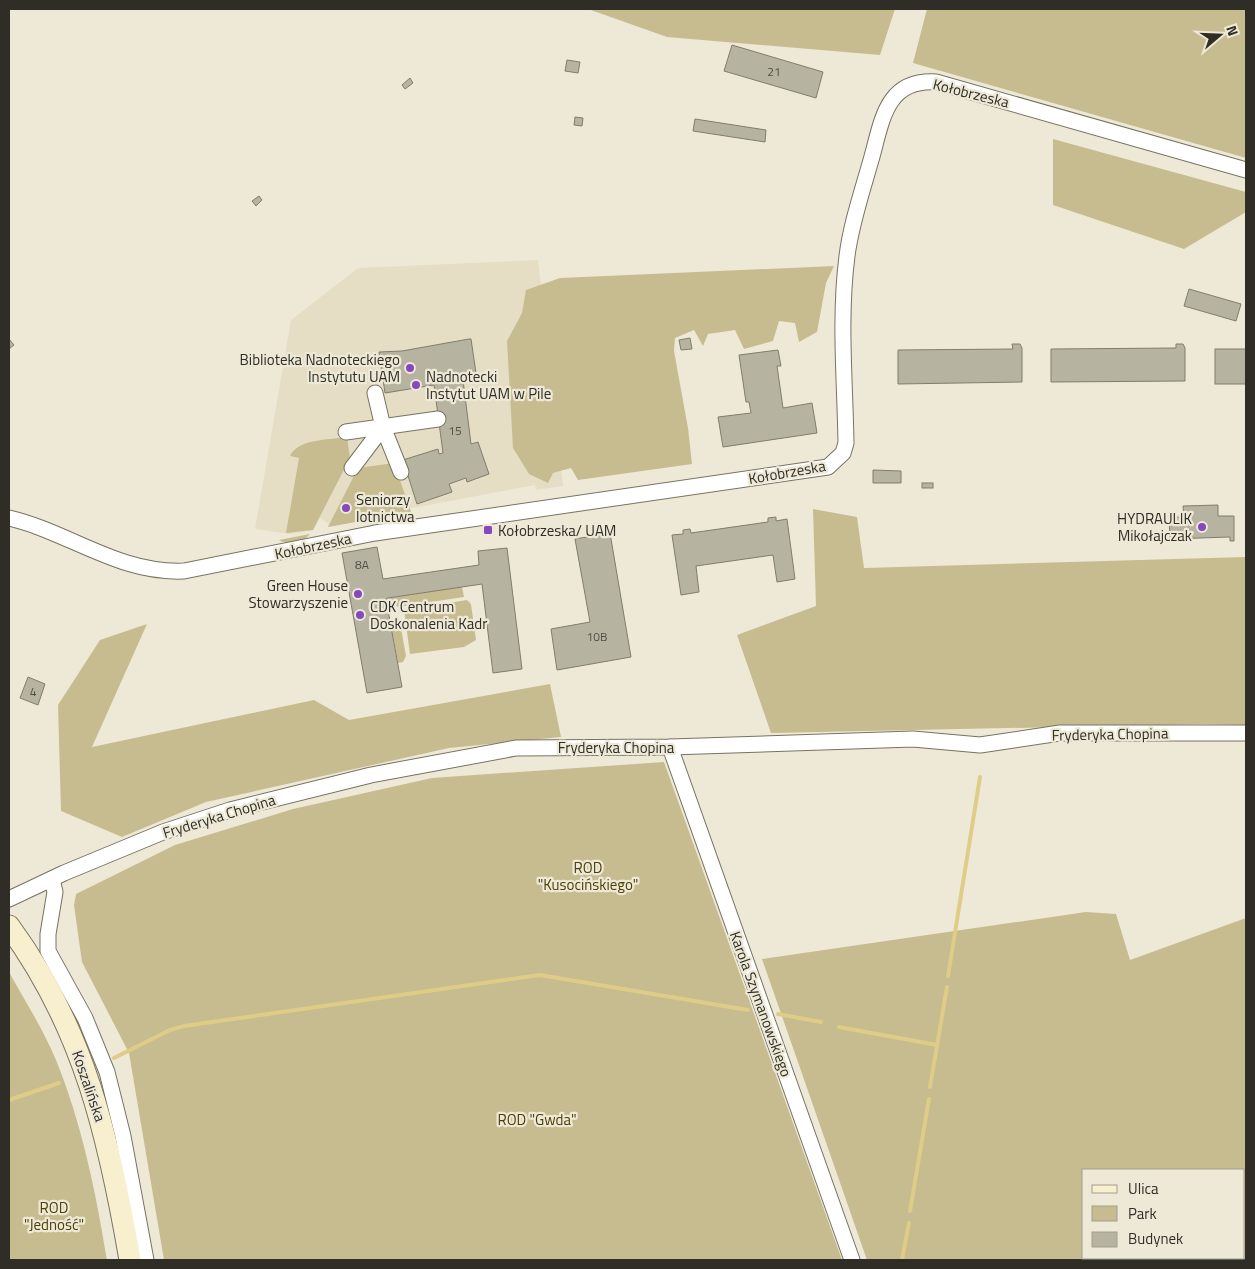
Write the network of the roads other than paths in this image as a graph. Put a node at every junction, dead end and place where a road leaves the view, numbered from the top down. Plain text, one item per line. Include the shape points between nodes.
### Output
1 (1246, 170) edge
2 (375, 393) dead end
3 (438, 419) dead end
4 (383, 427) junction
5 (346, 432) dead end
6 (352, 468) dead end
7 (401, 472) dead end
8 (9, 518) edge
9 (1246, 733) edge
10 (670, 748) junction
11 (52, 879) junction
12 (9, 899) edge
13 (9, 926) edge
14 (130, 1260) edge
15 (146, 1260) edge
16 (852, 1260) edge

1 - 8 street, Kołobrzeska via 936,82 924,81 901,89 894,95 884,116 848,254 842,309 846,443 836,462 818,470 375,533 184,571 129,565
2 - 4 street
3 - 4 street
4 - 5 street
4 - 6 street
4 - 7 street
9 - 10 street, Fryderyka Chopina via 1060,733 980,745 913,739
10 - 11 street, Fryderyka Chopina via 516,748 371,775 230,810 163,832
10 - 16 street, Karola Szymanowskiego
11 - 12 street, Fryderyka Chopina
11 - 15 street via 55,892 48,951 79,1005 106,1072 123,1136
13 - 14 street, Koszalińska via 61,1013 97,1101 113,1165

